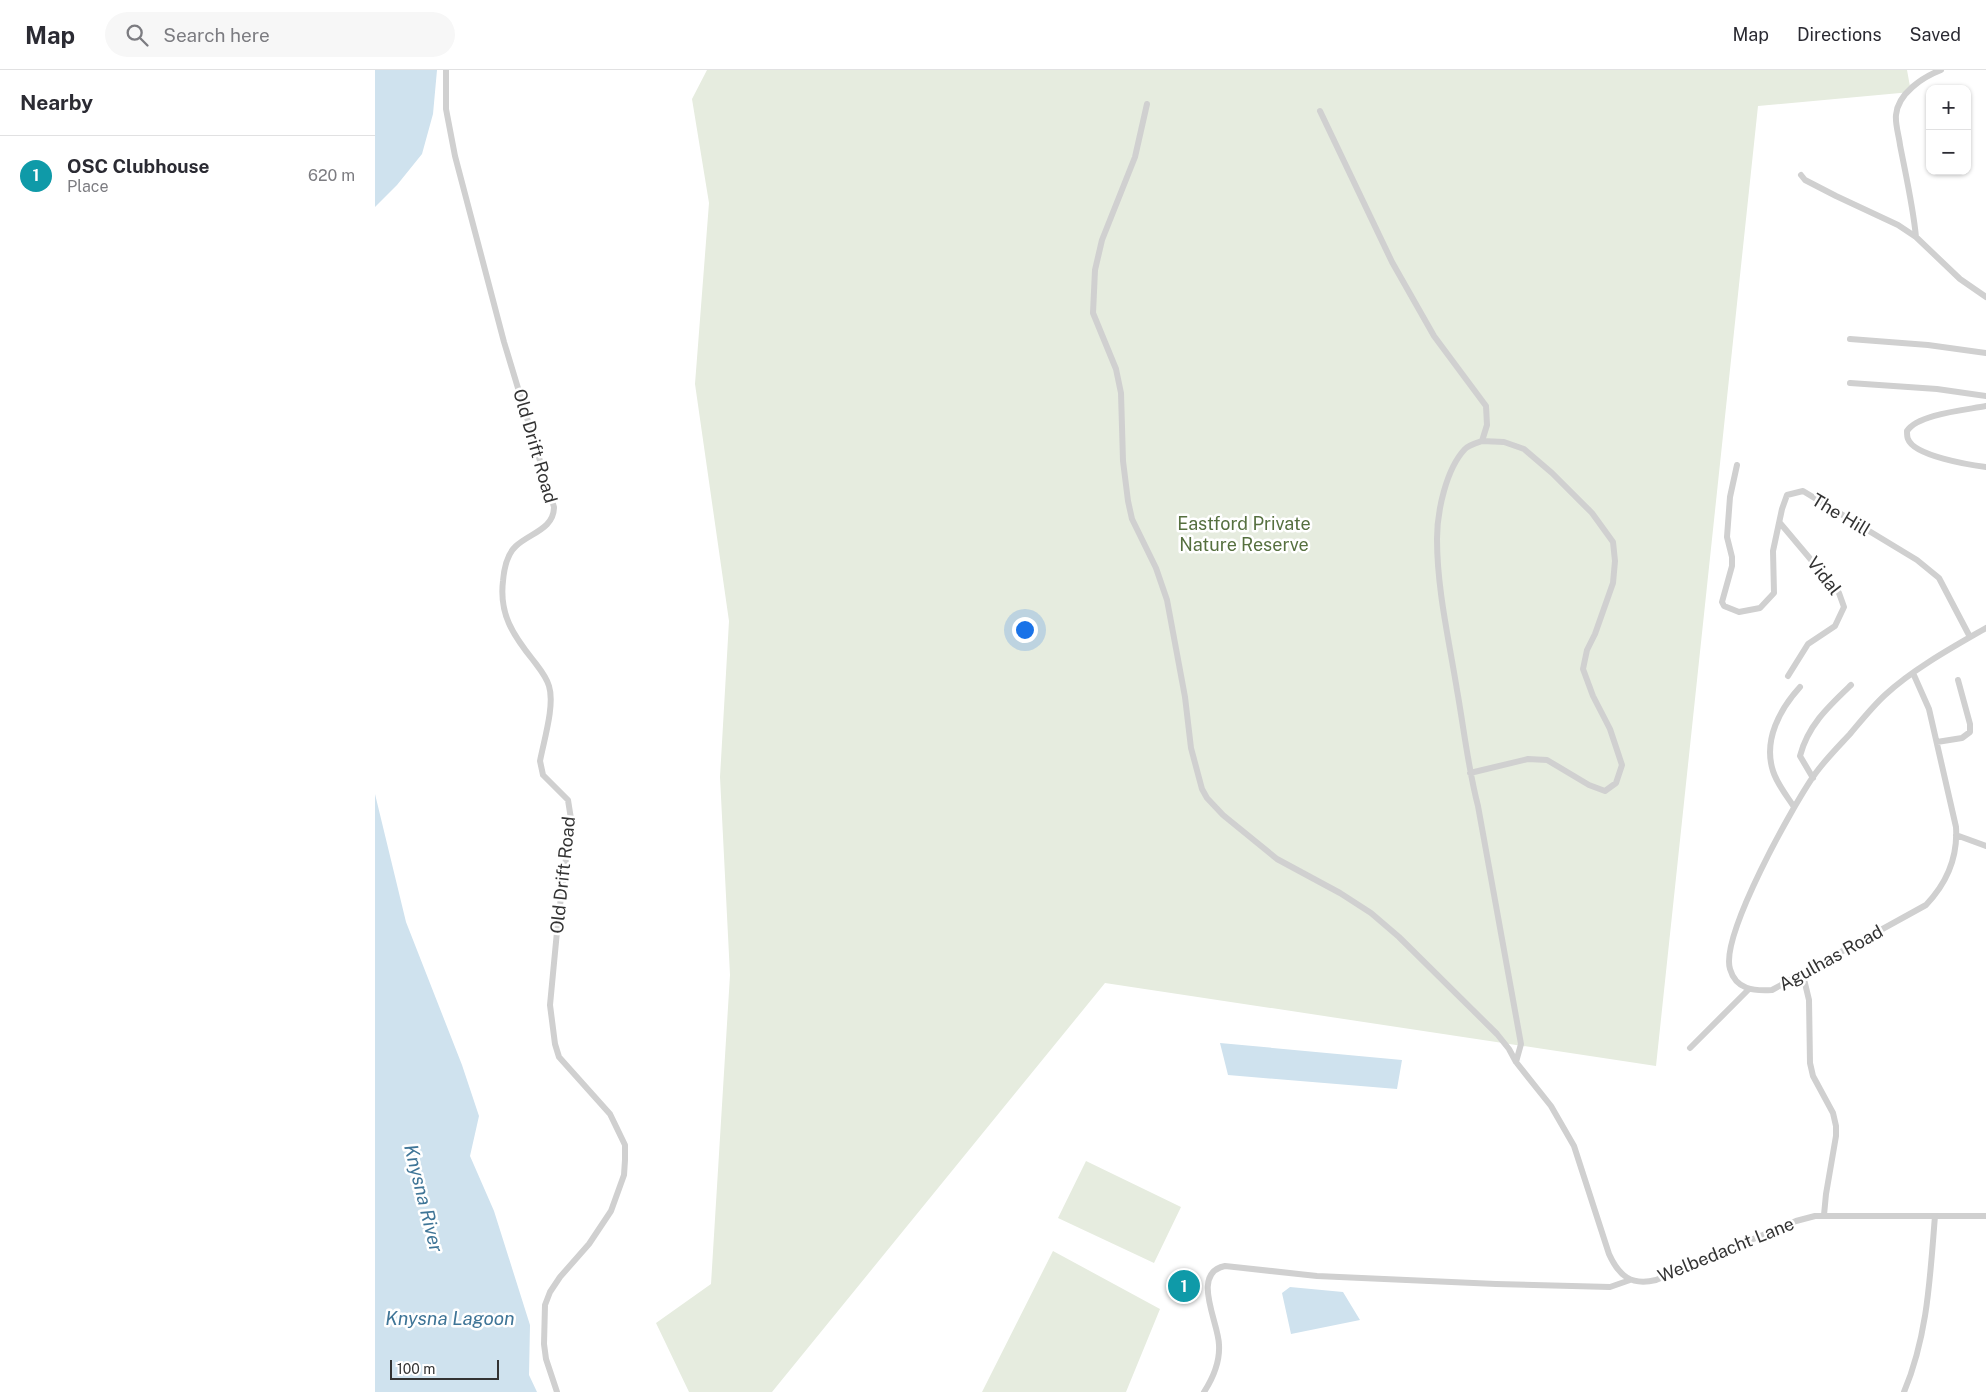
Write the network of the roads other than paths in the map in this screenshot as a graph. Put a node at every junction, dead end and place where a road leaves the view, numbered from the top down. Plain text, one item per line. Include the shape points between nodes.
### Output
1 (446, 70) edge
2 (1941, 70) edge
3 (1147, 104) dead end
4 (1320, 111) dead end
5 (1801, 175) dead end
6 (1916, 237) junction
7 (1986, 297) edge
8 (1850, 339) dead end
9 (1986, 353) edge
10 (1850, 383) dead end
11 (1986, 396) edge
12 (1986, 406) edge
13 (1482, 441) junction
14 (1737, 465) dead end
15 (1986, 468) edge
16 (1780, 523) junction
17 (1986, 628) edge
18 (1970, 637) junction
19 (1913, 673) junction
20 (1788, 676) dead end
21 (1958, 680) dead end
22 (1851, 685) dead end
23 (1800, 687) dead end
24 (1937, 742) junction
25 (1470, 773) junction
26 (1813, 778) junction
27 (1794, 807) junction
28 (1957, 835) junction
29 (1986, 846) edge
30 (1803, 975) junction
31 (1748, 990) junction
32 (1690, 1048) dead end
33 (1516, 1062) junction
34 (1824, 1215) junction
35 (1935, 1216) junction
36 (1986, 1216) edge
37 (1629, 1280) junction
38 (557, 1392) edge
39 (1204, 1392) edge
40 (1904, 1392) edge

1 - 38 street, Old Drift Road via 446,109 455,156 504,342 554,507 554,514 546,526 515,546 509,554 502,597 509,626 549,686 551,700 541,770 568,800 571,808 571,832 550,1004 555,1044 559,1057 610,1114 625,1145 624,1175 611,1211 589,1244 560,1277 545,1305 546,1359
2 - 6 street via 1912,88 1902,99 1896,114
3 - 33 street via 1135,157 1102,240 1095,270 1093,313 1116,369 1121,393 1127,501 1167,600 1191,748 1202,789 1223,815 1277,859 1340,893 1399,937 1497,1034
4 - 13 street via 1392,262 1434,336 1486,406 1487,425
5 - 6 street via 1805,180
6 - 7 street via 1960,279
8 - 9 street
10 - 11 street
12 - 15 street via 1916,422 1907,432 1914,447 1924,452
13 - 25 street via 1466,448 1457,459 1443,495 1437,538 1442,602
13 - 25 street via 1504,442 1524,450 1592,513 1613,542 1613,583 1583,669 1622,765 1617,783 1605,791 1547,760 1528,759
14 - 16 street, The Hill via 1730,497 1727,537 1732,566 1722,602 1724,606 1739,612 1761,608 1771,598 1774,593 1773,551
16 - 18 street, The Hill via 1787,495 1803,491 1917,560 1939,578
16 - 20 street, Vidal via 1839,592 1844,607 1835,626 1808,644
17 - 18 street
18 - 19 street
19 - 24 street, Agulhas Road via 1929,709
19 - 26 street via 1885,695
21 - 24 street via 1970,732 1962,738
22 - 26 street via 1823,712 1803,742 1800,756
23 - 27 street via 1785,703 1769,754 1777,780
24 - 28 street, Agulhas Road
25 - 33 street via 1521,1044
26 - 27 street
27 - 31 street via 1745,903 1730,947 1729,968 1733,978
28 - 29 street
28 - 30 street, Agulhas Road via 1950,870 1926,905
30 - 31 street, Agulhas Road via 1772,990
30 - 34 street via 1809,1000 1810,1063 1817,1087 1833,1113 1836,1126
31 - 32 street
33 - 37 street via 1548,1100 1574,1146 1609,1254 1619,1272
34 - 35 street, Welbedacht Lane
34 - 37 street, Welbedacht Lane via 1796,1221 1656,1280
35 - 36 street, Welbedacht Lane
35 - 40 street via 1921,1344
37 - 39 street, Welbedacht Lane via 1610,1287 1496,1284 1317,1276 1225,1266 1218,1268 1208,1279 1207,1290 1219,1354

